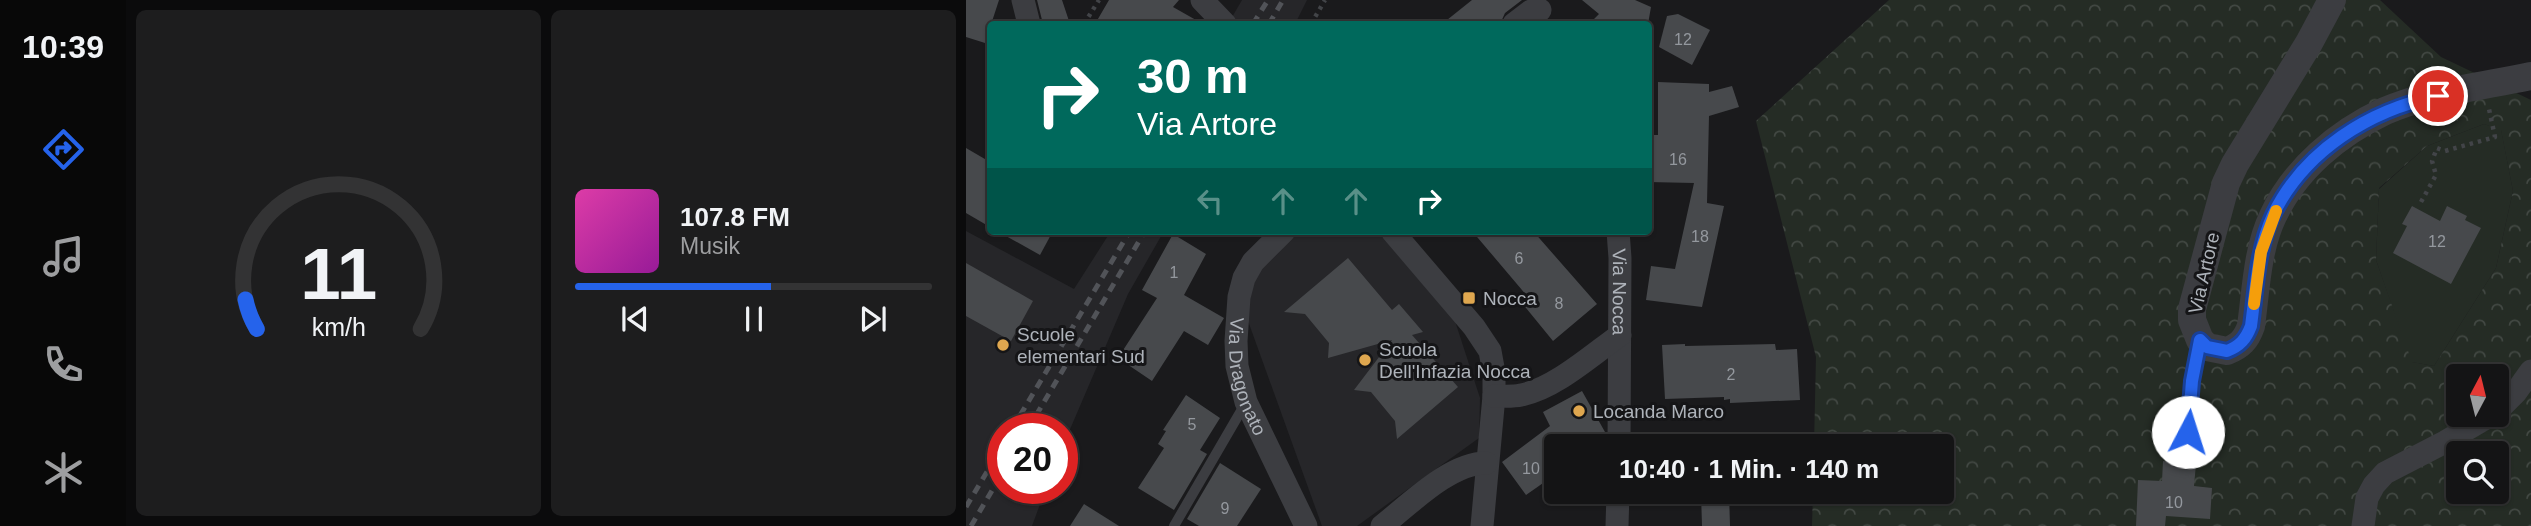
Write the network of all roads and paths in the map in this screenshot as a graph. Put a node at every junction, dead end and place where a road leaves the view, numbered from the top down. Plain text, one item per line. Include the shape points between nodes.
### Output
1 (1023, 0) edge
2 (1099, 0) edge
3 (1202, 0) edge
4 (1325, 0) edge
5 (2332, 0) edge
6 (1545, 11) edge
7 (1028, 21) edge
8 (1086, 21) edge
9 (1221, 21) edge
10 (1313, 21) edge
11 (1518, 21) edge
12 (2531, 76) edge
13 (2480, 110) dead end
14 (2421, 202) dead end
15 (1280, 235) edge
16 (1395, 235) edge
17 (1618, 235) edge
18 (1620, 335) junction
19 (2200, 340) junction
20 (2531, 371) edge
21 (1494, 396) junction
22 (2510, 398) edge
23 (1246, 402) junction
24 (2471, 427) edge
25 (1619, 434) edge
26 (2186, 458) dead end
27 (1486, 464) junction
28 (1618, 504) edge
29 (1174, 526) edge
30 (1306, 526) edge
31 (1382, 526) edge
32 (1482, 526) edge
33 (1617, 526) edge
34 (2363, 526) edge

1 - 7 street
2 - 8 path
3 - 9 street
4 - 10 path
5 - 19 street, Via Artore via 2226,183 2192,309
6 - 11 street via 1531,11
12 - 19 street, Via Artore via 2420,99 2385,111 2314,158 2272,216 2261,252 2248,335 2227,351 2207,347
13 - 14 path via 2490,109 2495,137 2445,151 2437,148 2432,162 2436,175
15 - 23 street, Via Dragonato via 1254,262 1241,288 1237,366
16 - 21 street via 1475,327 1490,351
17 - 18 street, Via Nocca
18 - 21 street, Via Nocca via 1532,393
18 - 25 street
19 - 26 lane
20 - 22 street
21 - 27 street
23 - 29 lane
23 - 30 street, Via Dragonato
24 - 34 street via 2385,473 2367,498
27 - 31 street via 1454,472
27 - 32 street
28 - 33 street

